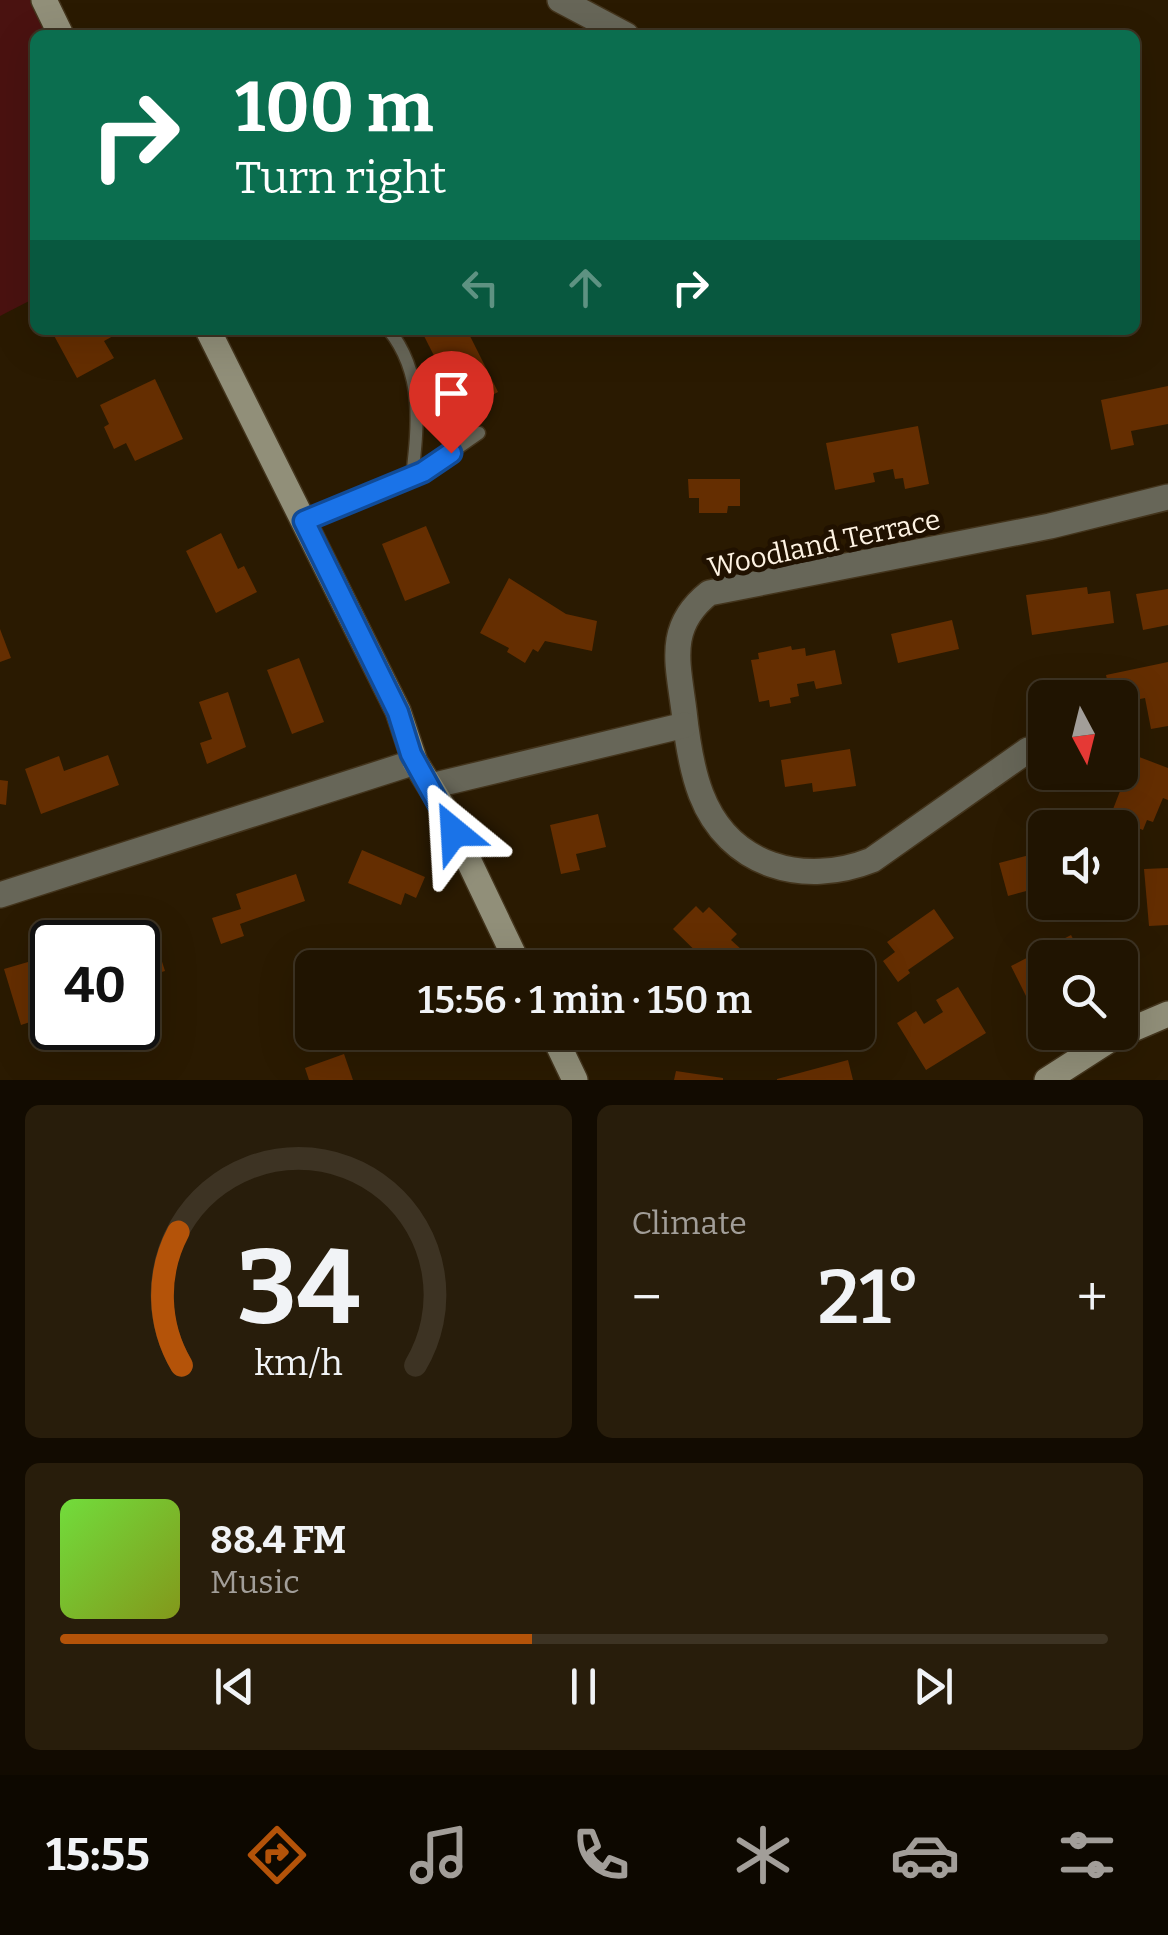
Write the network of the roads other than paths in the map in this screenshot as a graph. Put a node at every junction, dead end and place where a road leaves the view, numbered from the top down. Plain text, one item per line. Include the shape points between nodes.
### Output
1 (46, 0) edge
2 (560, 0) edge
3 (59, 30) edge
4 (617, 30) edge
5 (211, 335) edge
6 (392, 335) edge
7 (478, 433) dead end
8 (412, 478) junction
9 (1168, 497) edge
10 (304, 521) junction
11 (686, 725) junction
12 (1028, 750) dead end
13 (415, 762) junction
14 (431, 786) junction
15 (0, 895) edge
16 (511, 950) edge
17 (1168, 1014) edge
18 (561, 1050) edge
19 (575, 1080) edge
20 (1047, 1080) edge

1 - 3 street
2 - 4 street
5 - 10 street
6 - 8 lane via 412,376 419,414
7 - 8 lane
8 - 10 lane
9 - 11 street, Woodland Terrace via 709,593 684,618 678,637
10 - 13 street via 398,712
11 - 12 street, Woodland Terrace via 700,793 712,816 748,853 798,872 836,871 872,860
11 - 14 street
13 - 14 street
13 - 15 street
14 - 16 street
17 - 20 street via 1114,1037
18 - 19 street

